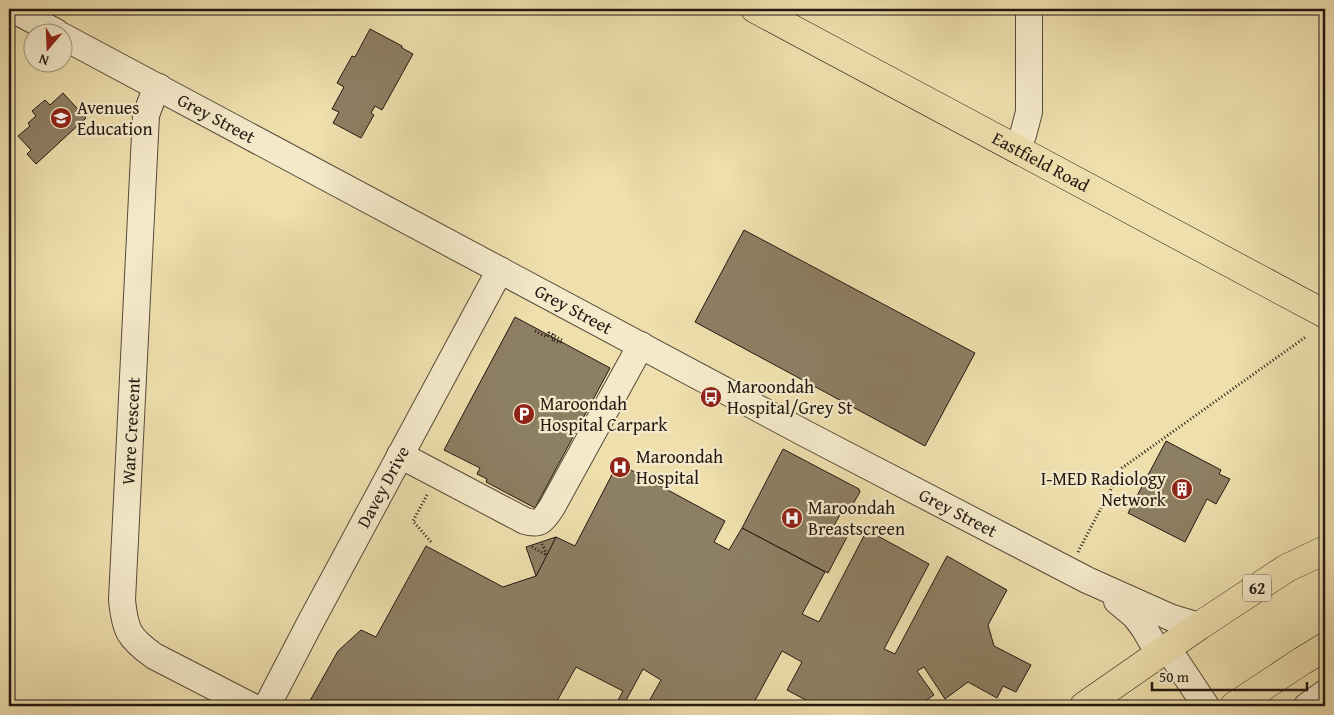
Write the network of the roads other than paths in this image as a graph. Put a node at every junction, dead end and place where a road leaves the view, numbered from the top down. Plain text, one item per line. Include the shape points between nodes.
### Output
1 (12, 9) edge
2 (755, 9) edge
3 (1029, 9) edge
4 (37, 22) edge
5 (72, 41) edge
6 (159, 87) junction
7 (1016, 149) junction
8 (500, 270) junction
9 (1325, 314) edge
10 (641, 345) junction
11 (400, 455) junction
12 (1325, 550) edge
13 (1087, 580) junction
14 (1199, 626) junction
15 (1325, 648) edge
16 (1164, 651) junction
17 (1325, 694) edge
18 (251, 706) edge
19 (267, 706) edge
20 (1084, 706) edge
21 (1206, 706) edge
22 (1234, 706) edge
23 (1307, 706) edge

1 - 4 street
2 - 7 main road, Eastfield Road
3 - 7 street via 1029,112
5 - 6 street, Grey Street
6 - 8 street, Grey Street
6 - 18 street, Ware Crescent via 146,115 124,621 131,636 154,656
7 - 9 main road, Eastfield Road
8 - 10 street, Grey Street
8 - 11 street, Davey Drive
10 - 11 street via 552,507 545,518 534,524
10 - 13 street, Grey Street
11 - 19 street, Davey Drive
12 - 14 main road, 62 via 1292,565
13 - 14 street, Grey Street via 1168,616
13 - 16 street, Grey Street via 1135,616
14 - 16 main road, 62
15 - 22 main road
16 - 20 main road, 62
16 - 21 street, Grey Street
17 - 23 street

